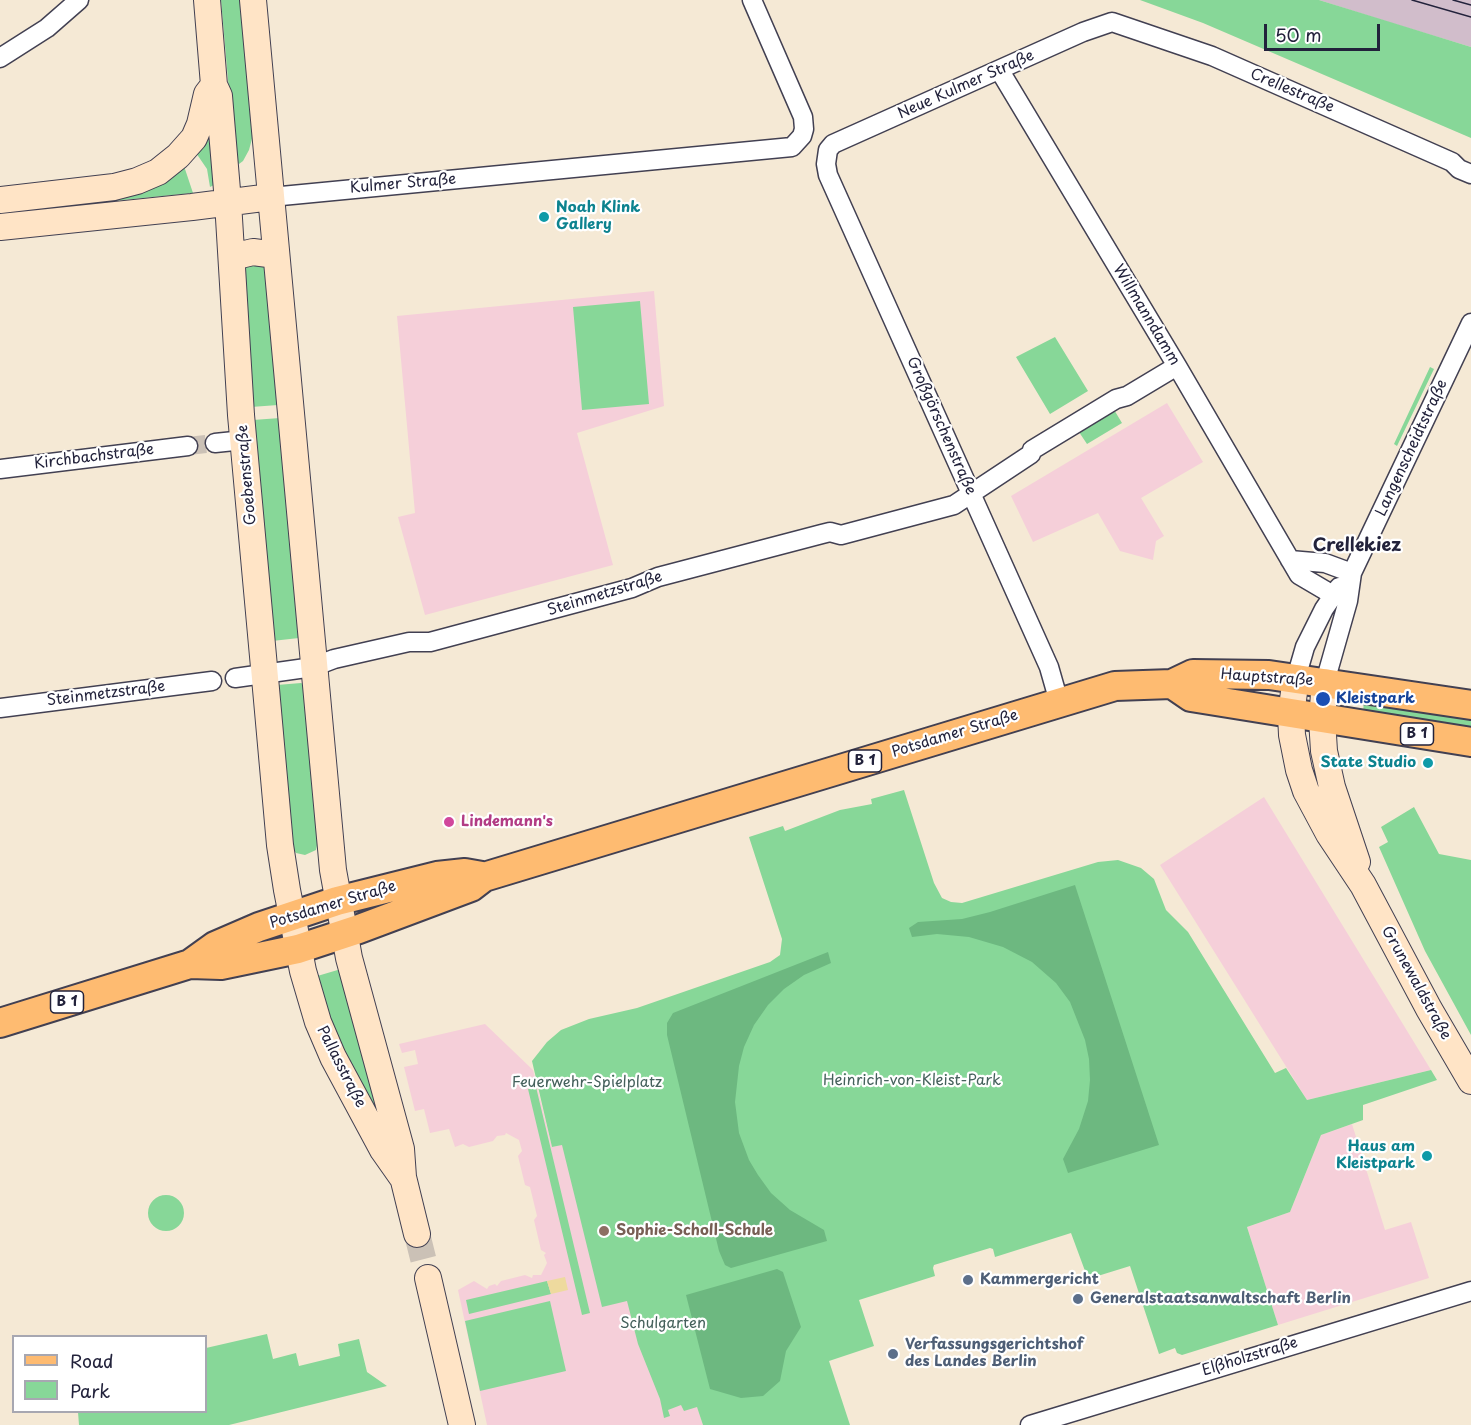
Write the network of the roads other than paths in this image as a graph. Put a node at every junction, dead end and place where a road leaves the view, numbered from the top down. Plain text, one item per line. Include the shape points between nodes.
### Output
1 (79, 0) edge
2 (207, 0) edge
3 (253, 0) edge
4 (752, 0) edge
5 (1106, 24) joint
6 (0, 58) edge
7 (1000, 71) junction
8 (214, 85) junction
9 (828, 150) joint
10 (1471, 174) edge
11 (271, 197) junction
12 (0, 200) edge
13 (228, 202) junction
14 (0, 227) edge
15 (276, 255) junction
16 (232, 257) junction
17 (1469, 334) edge
18 (1177, 366) junction
19 (244, 440) junction
20 (215, 443) tunnel mouth
21 (188, 446) tunnel mouth
22 (0, 469) edge
23 (971, 494) junction
24 (1290, 560) junction
25 (1345, 586) junction
26 (313, 667) junction
27 (264, 672) junction
28 (235, 678) dead end
29 (1296, 678) junction
30 (212, 681) dead end
31 (1325, 682) junction
32 (1172, 684) junction
33 (1059, 702) junction
34 (1471, 705) edge
35 (0, 708) edge
36 (1291, 714) junction
37 (1322, 718) junction
38 (1471, 742) edge
39 (484, 877) junction
40 (1363, 885) junction
41 (337, 902) junction
42 (292, 916) junction
43 (344, 934) junction
44 (298, 948) junction
45 (190, 964) junction
46 (0, 1023) edge
47 (1471, 1080) edge
48 (402, 1177) junction
49 (417, 1234) tunnel mouth
50 (428, 1278) tunnel mouth
51 (1471, 1291) edge
52 (462, 1425) edge
53 (1030, 1425) edge

1 - 6 street via 47,28
2 - 8 main road, Goebenstraße
3 - 11 main road
4 - 11 street, Kulmer Straße via 800,107 804,129 792,147
5 - 7 street, Neue Kulmer Straße
5 - 10 street, Crellestraße via 1128,26 1212,56 1452,162
7 - 9 street, Neue Kulmer Straße via 841,140
7 - 18 street, Willmanndamm
8 - 12 main road via 207,94 194,138 158,172 114,186
8 - 13 main road, Goebenstraße via 219,96
9 - 23 street, Großgörschenstraße via 828,175
11 - 13 main road, Kulmer Straße
11 - 15 main road
13 - 14 main road, Kulmer Straße
13 - 16 main road, Goebenstraße
15 - 16 main road via 254,252
15 - 26 main road
16 - 19 main road, Goebenstraße
17 - 25 street, Langenscheidtstraße
18 - 23 street, Steinmetzstraße via 1032,450
18 - 24 street, Willmanndamm
19 - 20 street
19 - 27 main road, Goebenstraße
21 - 22 street, Kirchbachstraße
23 - 26 street, Steinmetzstraße via 954,505 841,535 830,532 658,577 520,619 430,642 410,642 334,659
23 - 33 street, Großgörschenstraße via 1049,667
24 - 25 street, Willmanndamm via 1299,575
24 - 25 street via 1325,563
25 - 29 street, Langenscheidtstraße via 1324,609 1305,646
25 - 31 street, Langenscheidtstraße via 1348,601
26 - 27 street, Steinmetzstraße
26 - 41 main road
27 - 28 street, Steinmetzstraße
27 - 42 main road, Goebenstraße via 280,845
29 - 31 main road, Hauptstraße / B 1
29 - 32 main road, Hauptstraße / B 1 via 1193,674
29 - 36 main road, Grunewaldstraße
30 - 35 street, Steinmetzstraße
31 - 34 main road, Hauptstraße / B 1
31 - 37 main road, Grunewaldstraße
32 - 33 main road, Potsdamer Straße / B 1 via 1115,686
32 - 36 main road, B 1 via 1191,697
33 - 39 main road, Potsdamer Straße / B 1
36 - 37 main road, B 1
36 - 40 main road, Grunewaldstraße via 1293,742 1306,791
37 - 38 main road, B 1
37 - 40 main road, Grunewaldstraße via 1327,767
39 - 41 main road, Potsdamer Straße / B 1 via 465,873 437,876
39 - 43 main road, Potsdamer Straße / B 1 via 471,887
40 - 47 main road, Grunewaldstraße
41 - 42 main road, Potsdamer Straße / B 1
41 - 43 main road
42 - 44 main road, Goebenstraße
42 - 45 main road, Potsdamer Straße / B 1 via 215,946
43 - 44 main road, Potsdamer Straße / B 1
43 - 48 main road, Pallasstraße via 401,1149
44 - 45 main road, Potsdamer Straße / B 1 via 222,965
44 - 48 main road, Pallasstraße via 325,1040 383,1150
45 - 46 main road, Potsdamer Straße / B 1
48 - 49 main road, Pallasstraße
50 - 52 main road
51 - 53 street, Elßholzstraße

